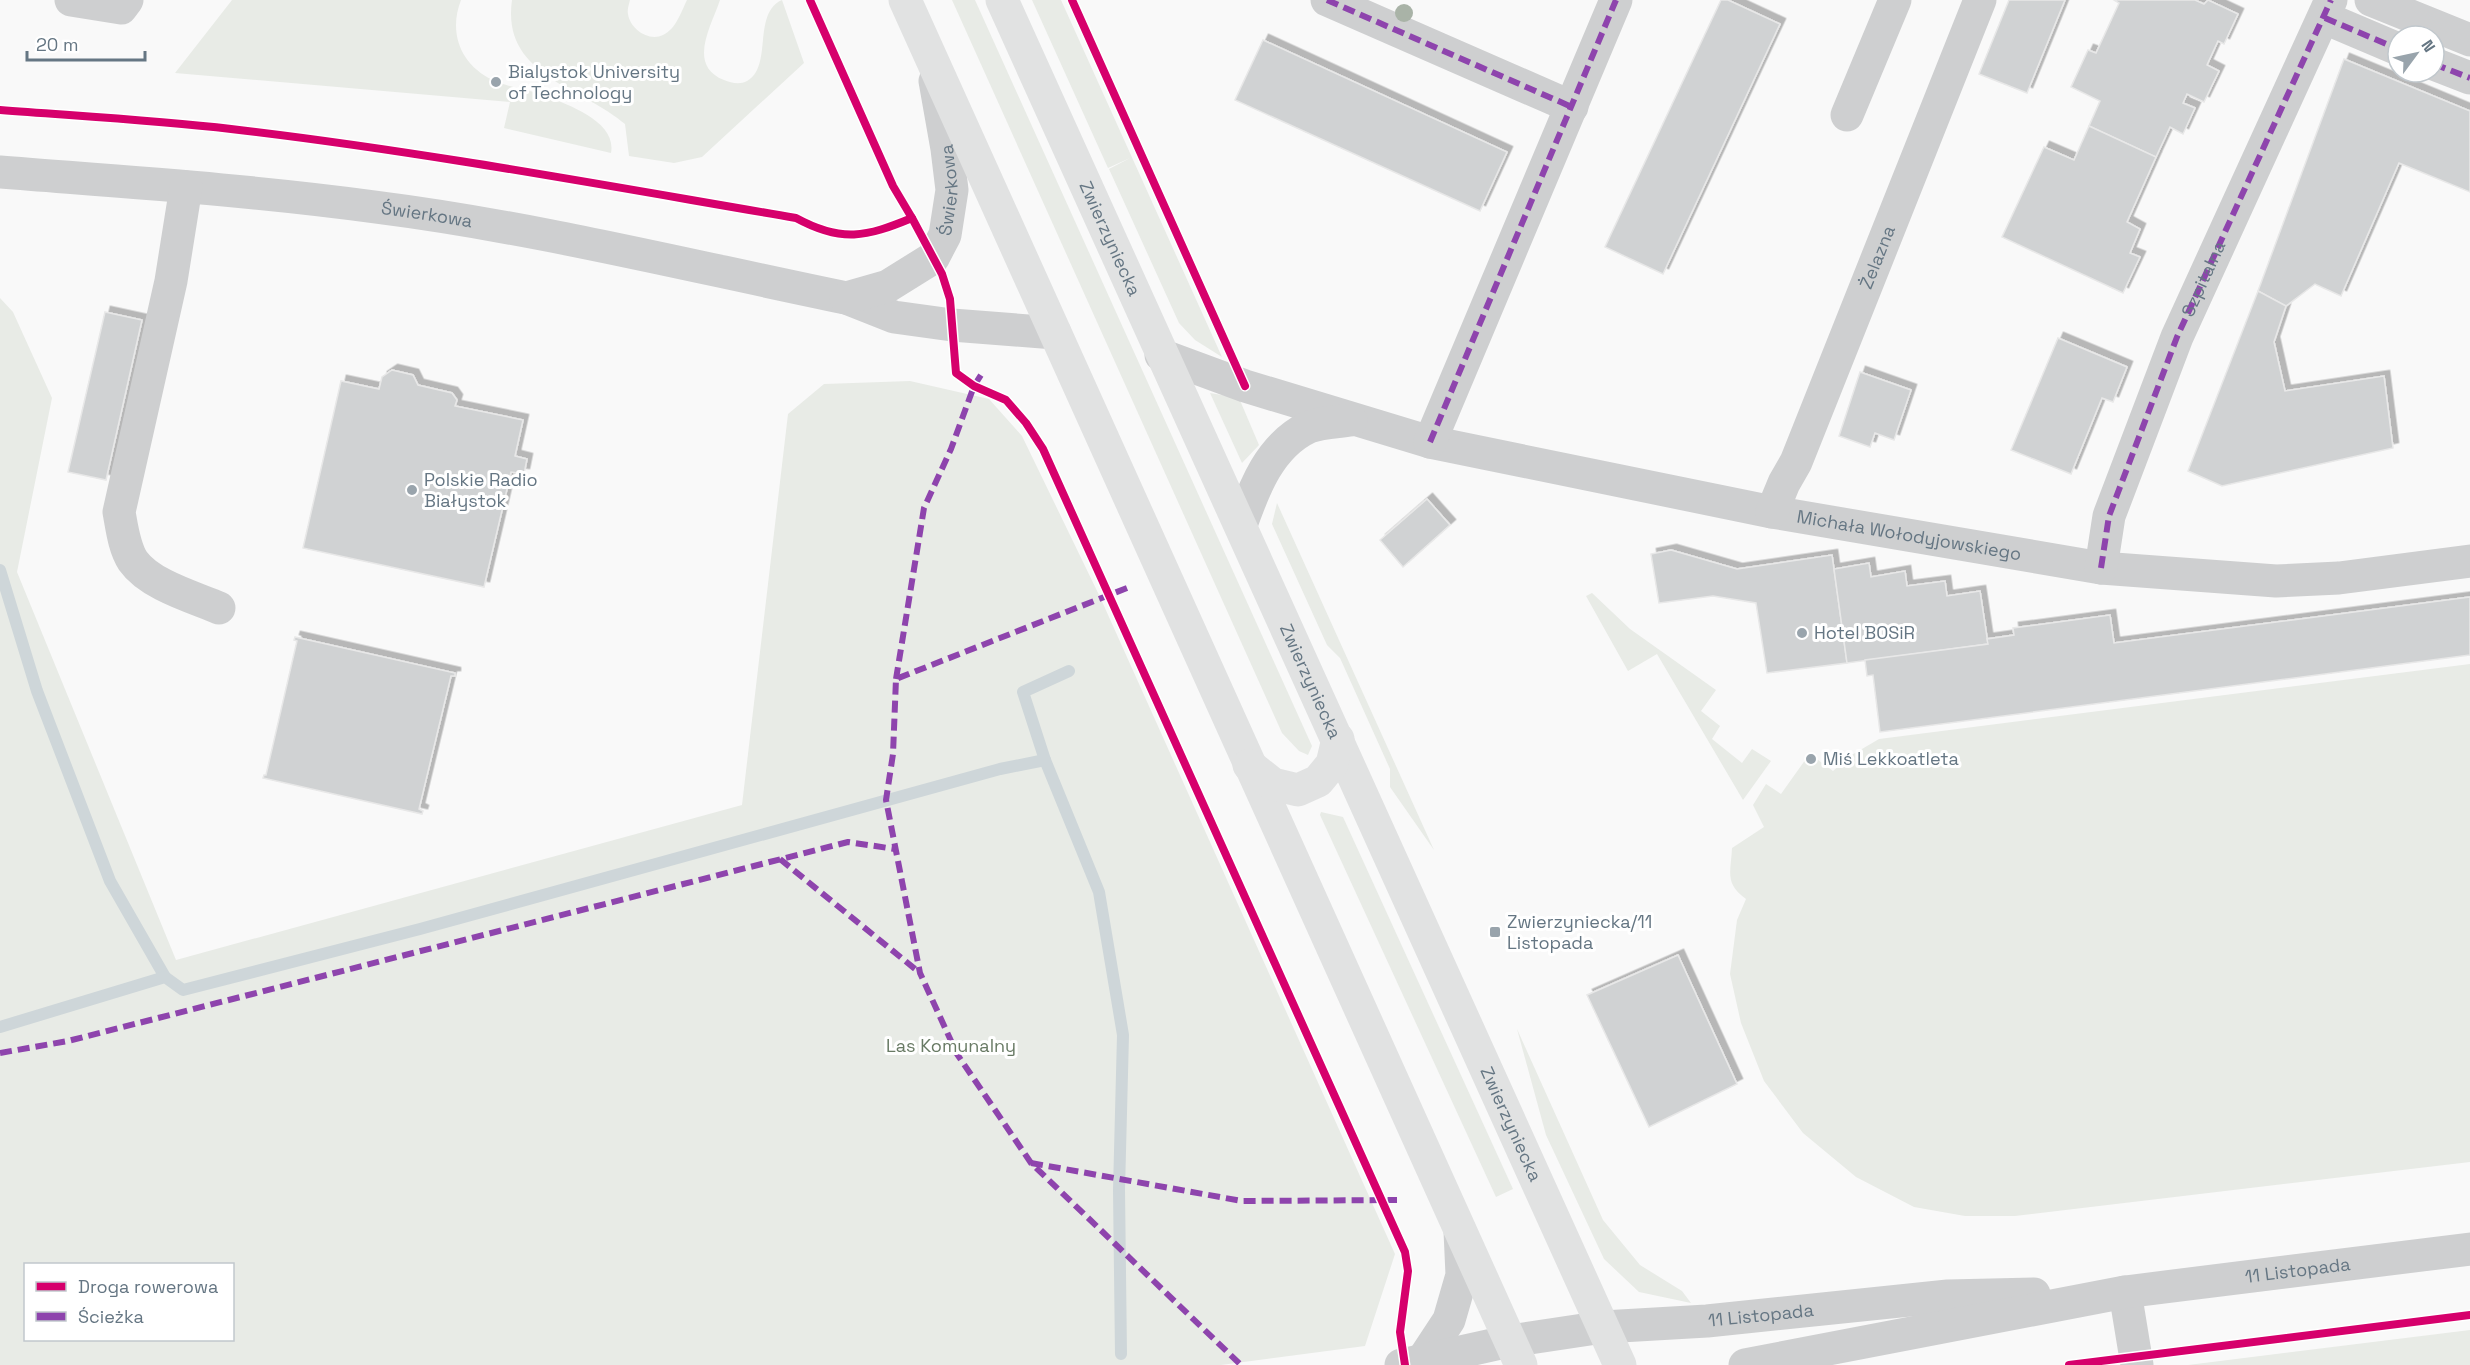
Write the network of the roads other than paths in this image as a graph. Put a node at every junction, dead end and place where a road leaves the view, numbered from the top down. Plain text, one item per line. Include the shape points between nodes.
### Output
1 (71, 0) edge
2 (127, 0) edge
3 (905, 0) edge
4 (1002, 0) edge
5 (1327, 0) edge
6 (1616, 0) edge
7 (1895, 0) edge
8 (1980, 0) edge
9 (2371, 0) edge
10 (2328, 9) edge
11 (2470, 40) edge
12 (2386, 43) edge
13 (932, 60) junction
14 (2446, 69) edge
15 (2470, 78) edge
16 (1572, 107) junction
17 (1847, 115) dead end
18 (0, 172) edge
19 (186, 187) junction
20 (846, 298) junction
21 (1055, 333) junction
22 (1161, 356) junction
23 (1356, 419) junction
24 (1430, 442) junction
25 (1772, 512) junction
26 (1241, 525) junction
27 (2470, 561) edge
28 (2101, 568) junction
29 (219, 608) dead end
30 (1338, 739) junction
31 (1249, 765) junction
32 (1460, 1229) junction
33 (2470, 1250) edge
34 (2125, 1292) junction
35 (1603, 1327) junction
36 (1516, 1353) edge
37 (1413, 1362) edge
38 (1620, 1365) edge
39 (1745, 1365) edge
40 (2137, 1365) edge

1 - 2 street via 121,8
3 - 13 main road
4 - 22 main road, Zwierzyniecka
5 - 16 street
6 - 16 street
7 - 17 street
8 - 25 street, Żelazna via 1796,462
9 - 11 street
10 - 12 street
10 - 28 street, Szpitalna via 2177,337 2109,516
13 - 20 street, Świerkowa via 952,190 945,235 933,258 888,286
13 - 21 main road
14 - 15 street
16 - 24 street
18 - 19 street, Świerkowa
19 - 20 street, Świerkowa via 465,220
19 - 29 street via 171,281 119,512 123,538 133,561 149,578
20 - 21 street, Świerkowa via 894,317
21 - 31 main road
22 - 23 street, Michała Wołodyjowskiego
22 - 26 main road, Zwierzyniecka
23 - 24 street, Michała Wołodyjowskiego
23 - 26 street, Michała Wołodyjowskiego via 1310,427 1288,441 1273,456 1254,487
24 - 25 street, Michała Wołodyjowskiego
25 - 28 street, Michała Wołodyjowskiego
26 - 30 main road, Zwierzyniecka
27 - 28 street, Michała Wołodyjowskiego via 2339,578 2276,580
30 - 31 main road via 1332,764 1318,781 1298,790 1273,784
30 - 35 main road, Zwierzyniecka
31 - 32 main road
32 - 36 main road
32 - 37 street via 1462,1275 1449,1320
33 - 34 street, 11 Listopada
34 - 35 street, 11 Listopada via 1948,1296 1707,1321
34 - 39 street, 11 Listopada
34 - 40 street
35 - 36 street, 11 Listopada
35 - 38 main road, Zwierzyniecka
36 - 37 street, 11 Listopada

